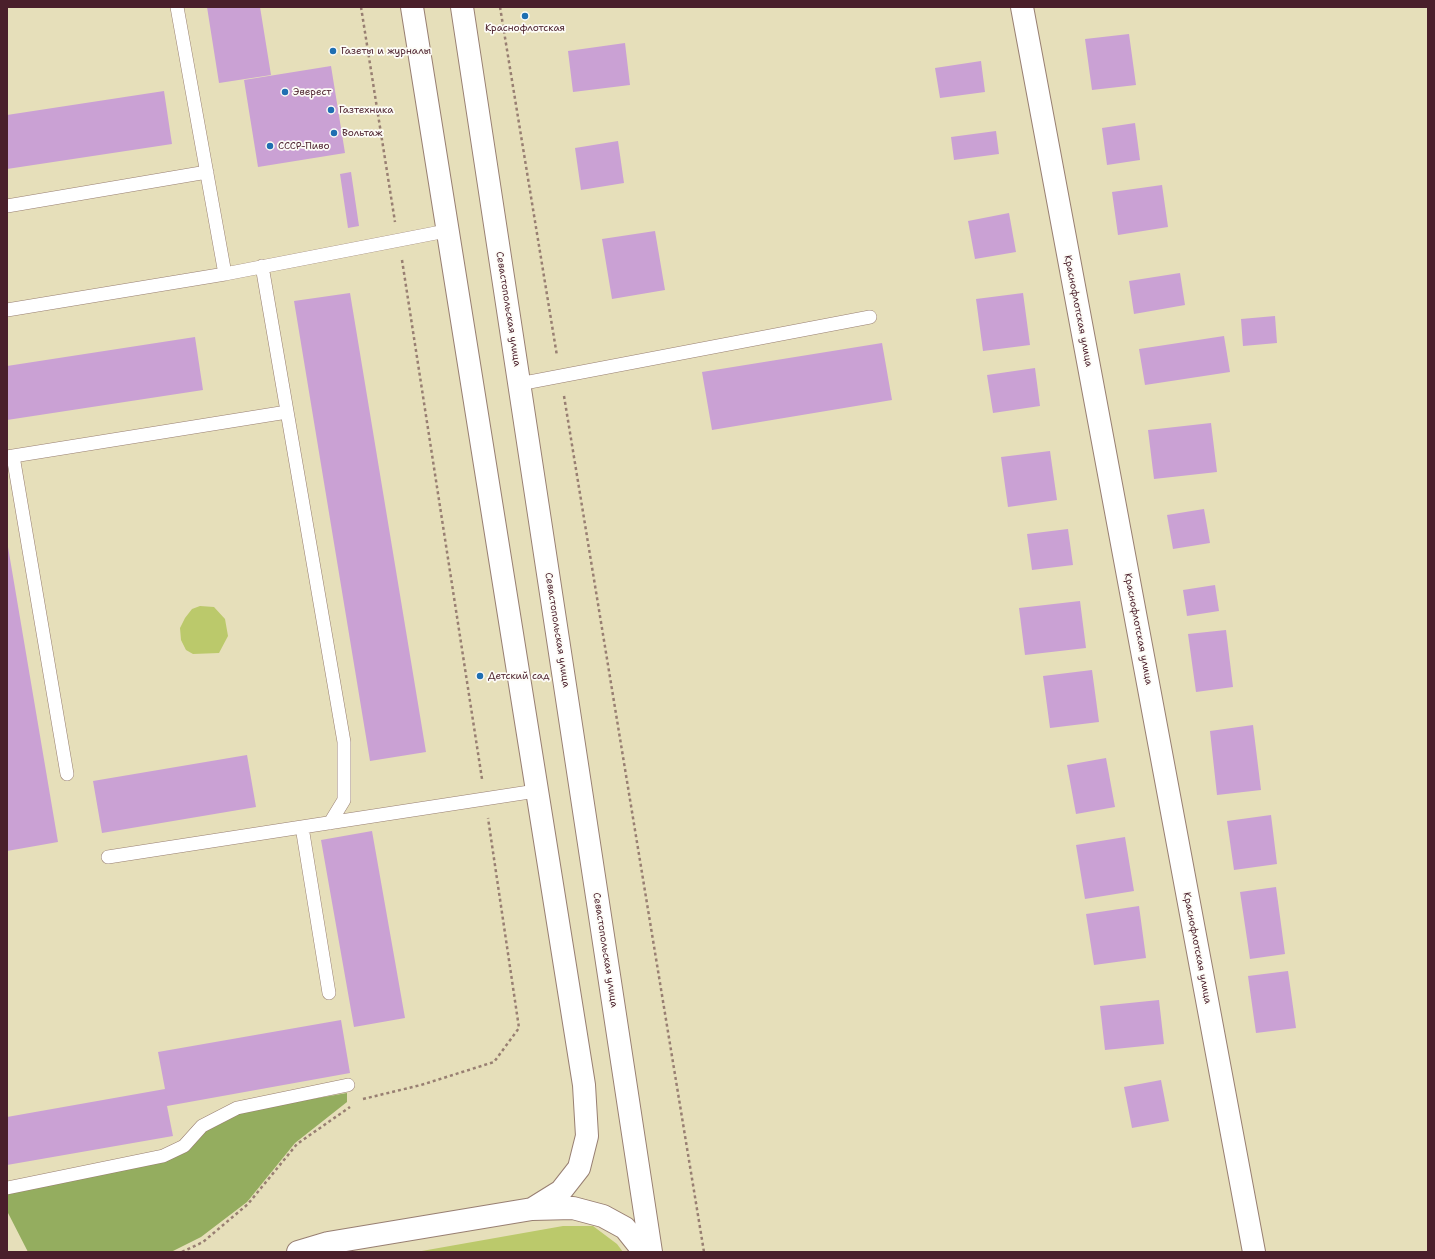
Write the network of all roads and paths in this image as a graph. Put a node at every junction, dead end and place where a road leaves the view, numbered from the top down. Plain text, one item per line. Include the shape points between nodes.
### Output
1 (177, 7) edge
2 (361, 7) edge
3 (412, 7) edge
4 (462, 7) edge
5 (500, 7) edge
6 (1022, 7) edge
7 (207, 172) junction
8 (7, 206) edge
9 (446, 231) junction
10 (398, 240) junction
11 (262, 266) junction
12 (225, 274) junction
13 (7, 310) edge
14 (870, 317) dead end
15 (558, 362) dead end
16 (519, 384) junction
17 (563, 393) dead end
18 (287, 412) junction
19 (10, 456) edge
20 (67, 774) dead end
21 (536, 791) junction
22 (485, 799) junction
23 (330, 823) junction
24 (302, 827) junction
25 (108, 858) dead end
26 (329, 992) dead end
27 (348, 1085) dead end
28 (359, 1100) dead end
29 (353, 1105) dead end
30 (7, 1188) edge
31 (532, 1209) junction
32 (182, 1252) edge
33 (298, 1252) edge
34 (644, 1252) edge
35 (651, 1252) edge
36 (704, 1252) edge
37 (1254, 1252) edge

1 - 7 lane
2 - 10 path
3 - 9 street
4 - 16 street, Севастопольская улица
5 - 15 path
6 - 37 street, Краснофлотская улица
7 - 8 lane
7 - 12 lane
9 - 10 lane
9 - 21 street
10 - 11 lane
10 - 22 path
11 - 12 lane
11 - 18 lane
12 - 13 lane
14 - 16 lane
16 - 35 street, Севастопольская улица
17 - 36 path
18 - 19 lane
18 - 23 lane via 344,742 344,800
19 - 20 lane
21 - 22 lane
21 - 31 street via 584,1085 587,1136 579,1168 561,1191
22 - 23 lane
22 - 28 path via 519,1028 494,1062 421,1085
23 - 24 lane
24 - 25 lane
24 - 26 lane
27 - 30 lane via 237,1108 202,1126 184,1146 163,1156
29 - 32 path via 297,1144 248,1204 203,1242
31 - 33 street via 328,1243
31 - 34 street via 573,1208 603,1216 626,1228

